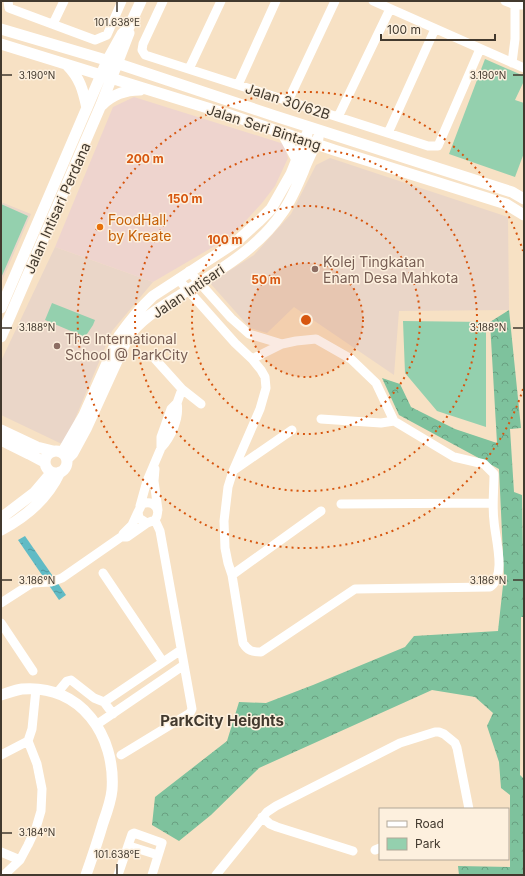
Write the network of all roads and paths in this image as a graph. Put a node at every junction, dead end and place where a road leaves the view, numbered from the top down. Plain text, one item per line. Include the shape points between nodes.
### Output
1 (64, 1) edge
2 (122, 1) edge
3 (141, 1) edge
4 (163, 1) edge
5 (221, 1) edge
6 (276, 1) edge
7 (335, 1) edge
8 (373, 1) edge
9 (505, 1) edge
10 (518, 4) edge
11 (9, 5) edge
12 (390, 9) junction
13 (53, 24) junction
14 (1, 29) edge
15 (435, 29) junction
16 (1, 44) edge
17 (480, 49) junction
18 (112, 62) junction
19 (512, 63) junction
20 (67, 65) junction
21 (524, 68) edge
22 (189, 69) junction
23 (106, 76) junction
24 (238, 85) junction
25 (147, 90) junction
26 (288, 101) junction
27 (102, 105) junction
28 (87, 108) junction
29 (338, 117) junction
30 (315, 129) junction
31 (388, 133) junction
32 (283, 134) junction
33 (310, 142) junction
34 (334, 150) junction
35 (302, 160) junction
36 (524, 199) edge
37 (524, 215) edge
38 (189, 272) junction
39 (178, 279) junction
40 (200, 283) junction
41 (15, 290) junction
42 (188, 290) junction
43 (1, 308) edge
44 (226, 312) junction
45 (216, 322) junction
46 (1, 336) edge
47 (282, 344) junction
48 (155, 359) dead end
49 (252, 359) junction
50 (182, 389) junction
51 (201, 404) dead end
52 (321, 419) dead end
53 (394, 421) junction
54 (1, 430) edge
55 (292, 430) dead end
56 (1, 440) edge
57 (61, 455) junction
58 (44, 462) junction
59 (156, 462) junction
60 (233, 471) junction
61 (56, 472) junction
62 (493, 503) junction
63 (341, 504) dead end
64 (139, 509) junction
65 (158, 510) junction
66 (321, 511) dead end
67 (1, 518) edge
68 (151, 522) junction
69 (1, 530) edge
70 (121, 538) junction
71 (103, 572) dead end
72 (232, 575) junction
73 (1, 603) edge
74 (1, 623) edge
75 (180, 650) junction
76 (163, 662) junction
77 (184, 665) junction
78 (33, 670) dead end
79 (36, 689) junction
80 (123, 690) junction
81 (56, 693) junction
82 (1, 695) edge
83 (104, 702) junction
84 (130, 702) junction
85 (113, 714) junction
86 (96, 725) junction
87 (28, 741) junction
88 (1, 755) edge
89 (121, 755) dead end
90 (469, 808) edge
91 (262, 817) junction
92 (146, 838) junction
93 (129, 846) junction
94 (142, 850) junction
95 (354, 851) dead end
96 (1, 852) edge
97 (158, 855) junction
98 (20, 860) junction
99 (4, 875) edge
100 (86, 875) edge
101 (118, 875) edge
102 (152, 875) edge
103 (216, 875) edge

1 - 13 street
2 - 13 street via 107,35 95,40
3 - 18 street via 129,27 129,36
4 - 22 street, Jalan 30/62B via 142,50 145,55
5 - 22 street
6 - 24 street
7 - 26 street
8 - 12 street
9 - 10 street
10 - 19 street
11 - 13 street
12 - 15 street
12 - 29 street
14 - 18 street, Jalan Seri Bintang
15 - 17 street
15 - 31 street
16 - 20 street, Jalan Seri Bintang
17 - 19 street
17 - 31 street, Jalan 30/62B via 438,146 428,146
18 - 23 street
18 - 30 street, Jalan Seri Bintang
19 - 21 street
20 - 23 street, Jalan Seri Bintang
20 - 28 street via 76,73
22 - 24 street, Jalan 30/62B
23 - 25 street, Jalan Seri Bintang
23 - 27 street, Jalan Intisari Perdana
23 - 28 street, Jalan Intisari Perdana
24 - 26 street, Jalan 30/62B
25 - 27 street via 122,92 113,95
25 - 32 street, Jalan Seri Bintang
26 - 29 street, Jalan 30/62B
27 - 41 street, Jalan Intisari Perdana
28 - 41 street, Jalan Intisari Perdana
29 - 31 street, Jalan 30/62B
30 - 33 street, Jalan Intisari
30 - 36 street, Jalan Seri Bintang via 512,192
32 - 33 street, Jalan Seri Bintang
32 - 35 street
33 - 34 street, Jalan Seri Bintang
33 - 35 street, Jalan Intisari
34 - 35 street
34 - 37 street, Jalan Seri Bintang via 506,204
35 - 38 street, Jalan Intisari via 273,205 258,222 236,242
35 - 40 street, Jalan Intisari via 298,184 276,222 244,253
38 - 39 street, Jalan Intisari
38 - 40 street
39 - 42 street
39 - 57 street, Jalan Intisari via 148,301 119,336 84,415
40 - 42 street, Jalan Intisari
40 - 44 street
41 - 43 street, Jalan Intisari Perdana
41 - 46 street, Jalan Intisari Perdana
42 - 45 street
42 - 57 street, Jalan Intisari via 156,311 128,337 73,453
44 - 45 street
44 - 47 street via 249,334
45 - 49 street
47 - 49 street
47 - 53 street via 316,339 351,359 376,383
48 - 50 street
49 - 60 street via 265,377 266,388 260,409
50 - 51 street
50 - 59 street via 177,403 179,411 169,440 161,448
52 - 53 street via 381,423
53 - 62 street via 454,457 484,464 494,474
54 - 57 street
55 - 60 street
56 - 58 street
57 - 58 street via 47,456
57 - 61 street via 66,467
58 - 61 street via 48,470
59 - 64 street via 147,481
59 - 65 street via 154,480
60 - 72 street via 228,487 224,521 226,555
61 - 67 street
61 - 69 street via 54,485 39,503
62 - 63 street
62 - 72 street via 498,547 498,578 495,584 490,587 355,589 261,652 253,652 243,643
64 - 65 street via 145,503 152,503
64 - 68 street via 139,518
64 - 70 street via 132,525
65 - 68 street via 158,515
66 - 72 street
68 - 70 street
68 - 75 street via 160,531
70 - 73 street via 62,578 51,582 32,582
71 - 76 street
74 - 78 street
75 - 76 street
75 - 77 street
76 - 80 street
77 - 84 street
77 - 89 street via 192,704 190,713
79 - 81 street
79 - 82 street via 21,689
79 - 87 street via 32,729
80 - 83 street
80 - 84 street
81 - 83 street via 71,680 94,698
81 - 86 street via 65,696 83,709
83 - 85 street
84 - 85 street
85 - 86 street
86 - 100 street via 105,740 112,764 112,791
87 - 88 street
87 - 98 street via 37,764 42,789 41,811 36,828
90 - 91 street via 457,748 444,734 435,732 400,743 276,806
91 - 95 street via 277,827
91 - 103 street
92 - 93 street via 133,833
92 - 94 street
92 - 97 street via 161,842
93 - 94 street
93 - 101 street
94 - 97 street
96 - 98 street
97 - 102 street
98 - 99 street

